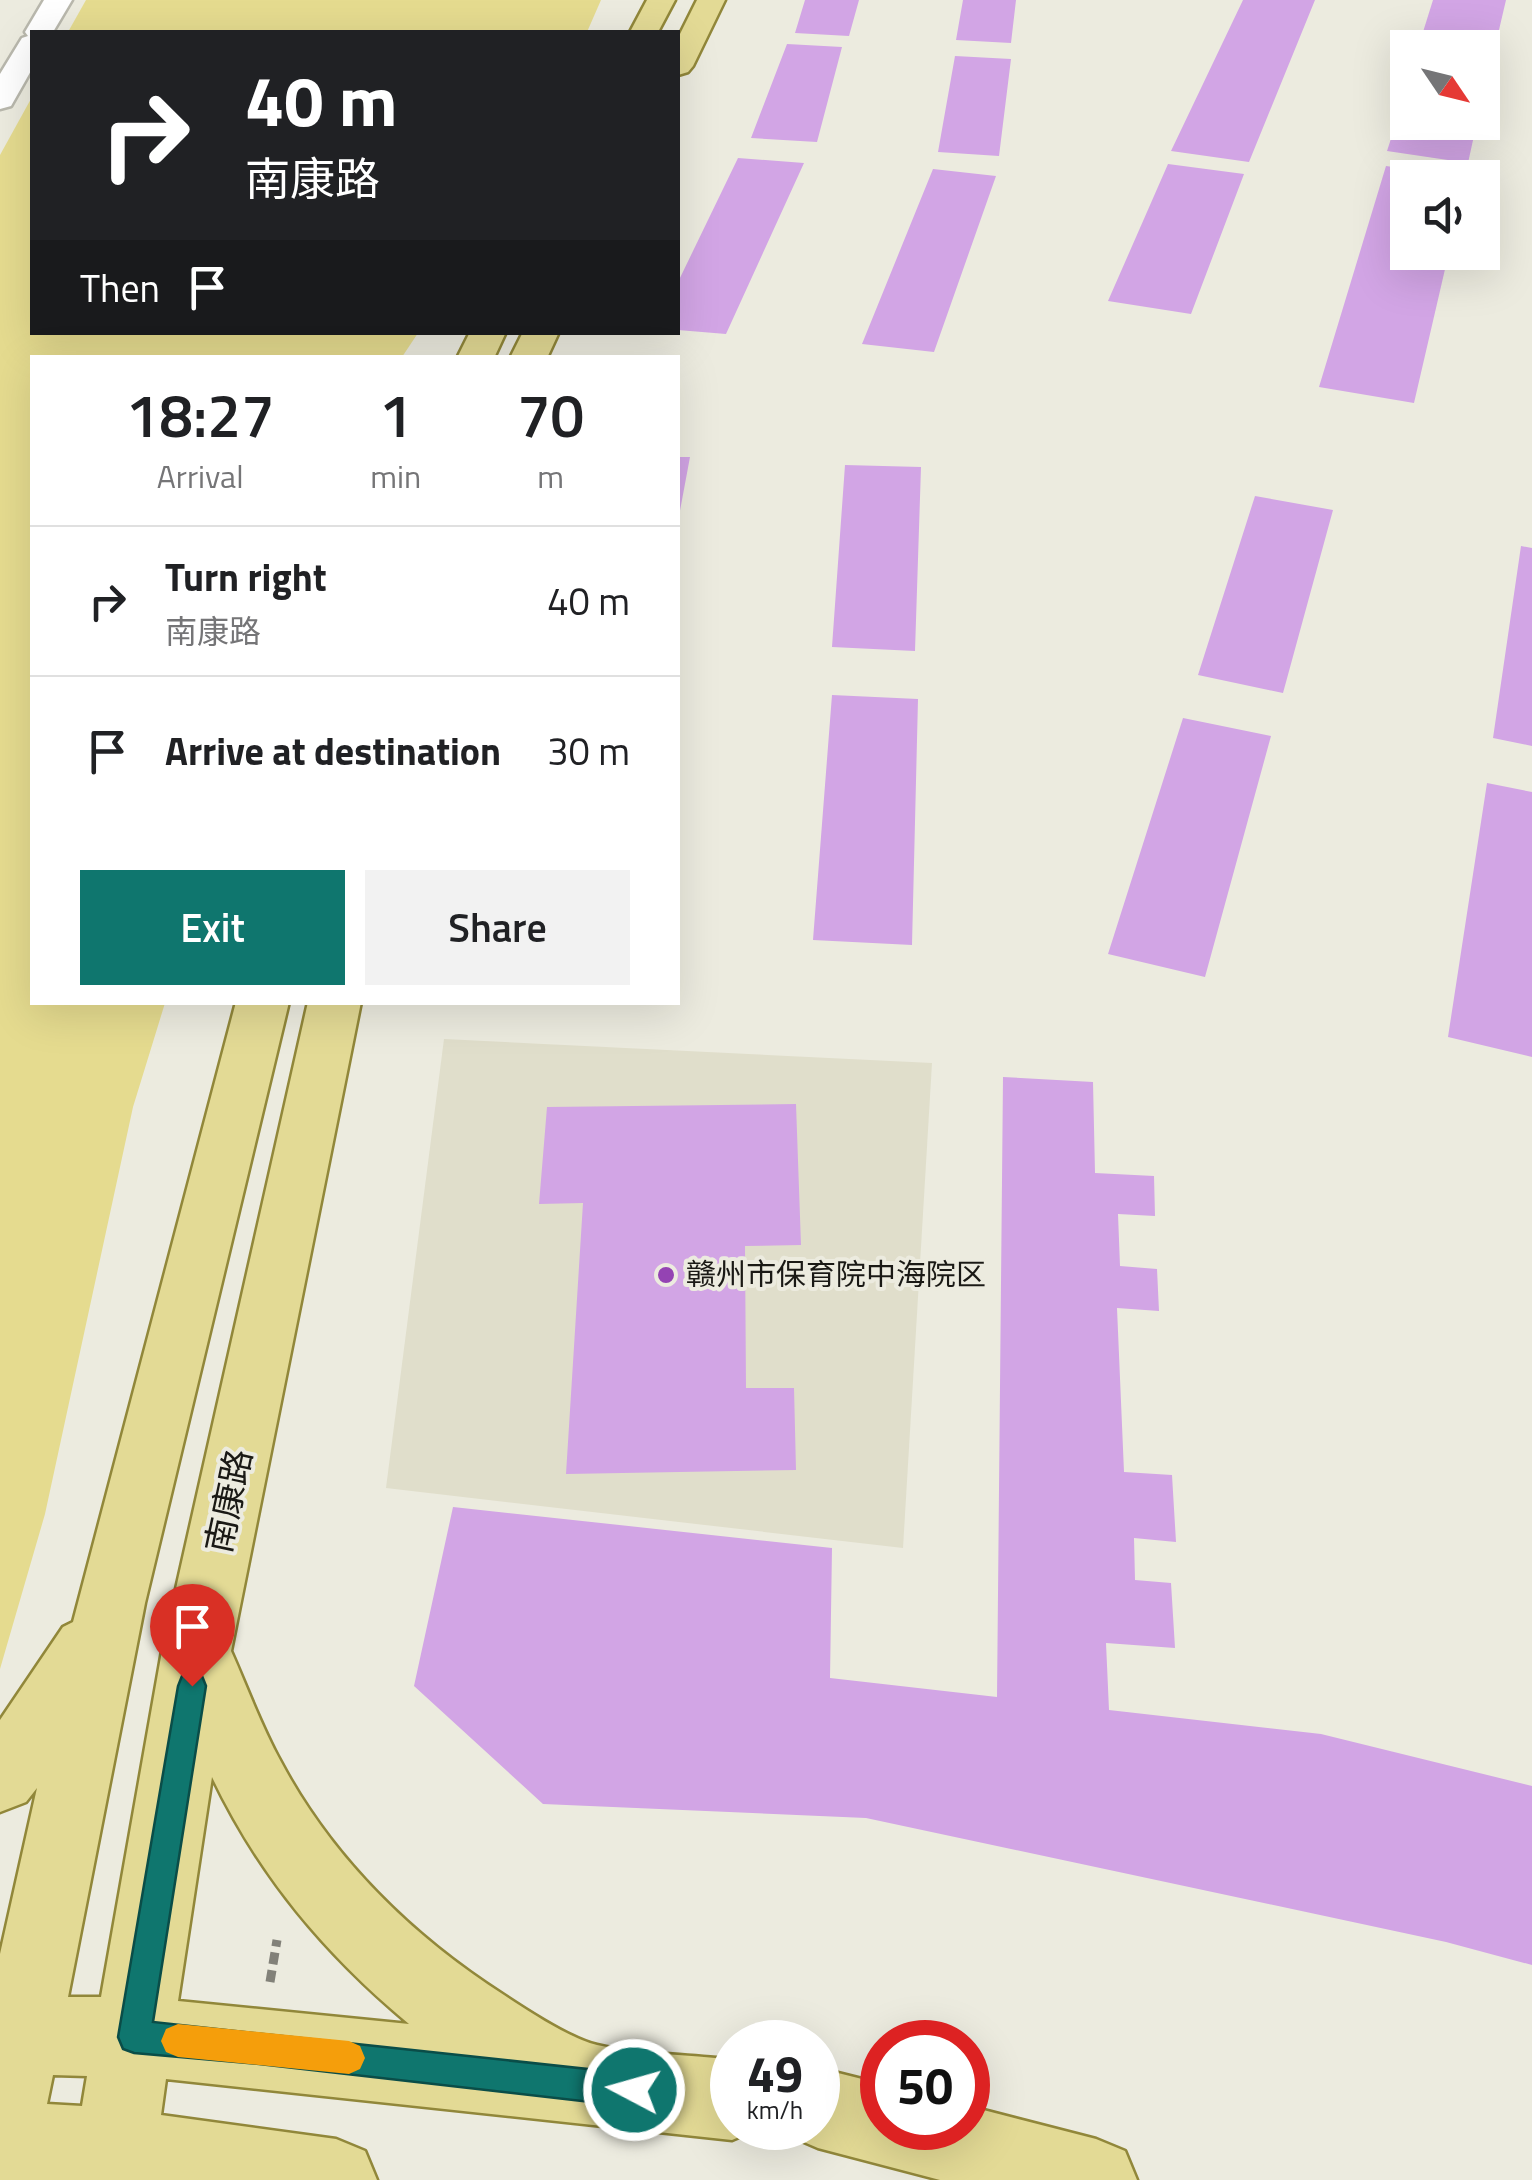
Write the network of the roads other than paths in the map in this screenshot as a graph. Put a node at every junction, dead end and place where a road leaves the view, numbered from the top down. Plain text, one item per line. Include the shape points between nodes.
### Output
1 (58, 0) edge
2 (661, 0) edge
3 (711, 0) edge
4 (40, 30) edge
5 (645, 30) edge
6 (30, 48) edge
7 (680, 62) edge
8 (0, 100) edge
9 (262, 1005) edge
10 (333, 1005) edge
11 (111, 1603) junction
12 (198, 1651) junction
13 (0, 1776) edge
14 (11, 2035) edge
15 (134, 2037) junction
16 (602, 2087) junction
17 (710, 2098) edge
18 (0, 2140) edge
19 (981, 2150) edge
20 (112, 2164) edge
21 (336, 2180) edge
22 (1096, 2180) edge

1 - 4 street
2 - 5 main road
3 - 7 main road
6 - 8 street
9 - 11 main road
10 - 12 main road, 南康路
11 - 13 main road via 78,1666
11 - 14 main road
12 - 15 main road, 南康路
12 - 16 main road via 250,1784 339,1909 456,2012 526,2054
14 - 15 main road
14 - 18 main road
15 - 16 main road
15 - 20 main road, 南康路
16 - 17 main road
18 - 20 main road
19 - 22 main road
20 - 21 main road

